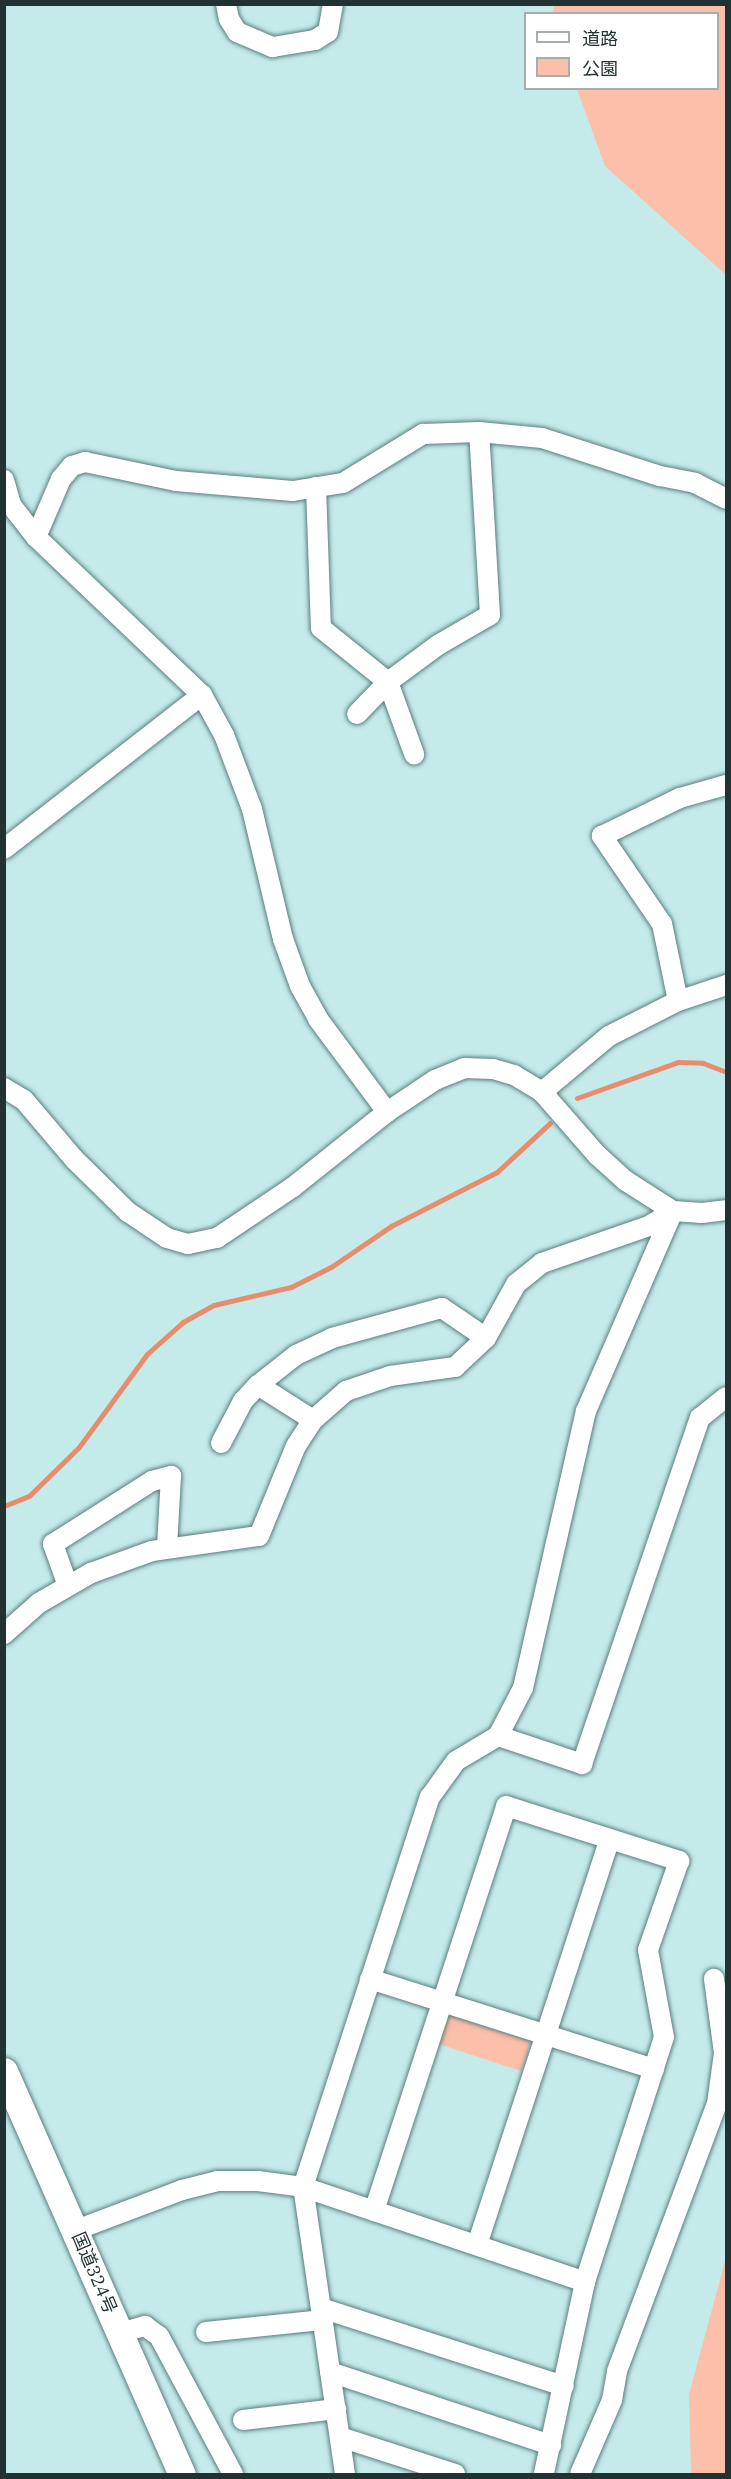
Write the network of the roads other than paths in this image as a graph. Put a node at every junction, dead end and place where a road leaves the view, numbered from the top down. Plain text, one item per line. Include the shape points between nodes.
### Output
1 (226, 4) edge
2 (333, 4) edge
3 (479, 432) junction
4 (4, 480) edge
5 (316, 487) junction
6 (726, 499) edge
7 (36, 537) junction
8 (388, 682) junction
9 (202, 695) junction
10 (357, 714) dead end
11 (414, 754) dead end
12 (726, 785) edge
13 (4, 849) edge
14 (726, 985) edge
15 (678, 1001) junction
16 (4, 1089) edge
17 (542, 1092) junction
18 (387, 1112) junction
19 (726, 1210) edge
20 (673, 1211) junction
21 (486, 1338) junction
22 (258, 1385) junction
23 (726, 1397) edge
24 (313, 1420) junction
25 (221, 1443) dead end
26 (167, 1548) junction
27 (68, 1586) junction
28 (4, 1634) edge
29 (498, 1736) junction
30 (610, 1839) junction
31 (370, 1979) junction
32 (714, 1980) dead end
33 (442, 2002) junction
34 (546, 2035) junction
35 (654, 2069) junction
36 (4, 2072) edge
37 (303, 2187) junction
38 (374, 2211) junction
39 (76, 2230) junction
40 (477, 2245) junction
41 (585, 2282) junction
42 (322, 2314) junction
43 (206, 2332) dead end
44 (120, 2333) junction
45 (330, 2372) junction
46 (564, 2386) junction
47 (336, 2409) junction
48 (243, 2420) dead end
49 (340, 2437) junction
50 (551, 2445) junction
51 (182, 2475) edge
52 (233, 2475) edge
53 (345, 2475) edge
54 (455, 2475) edge
55 (544, 2475) edge
56 (580, 2475) edge

1 - 2 street via 237,32 273,47 315,40 328,32
3 - 5 street via 423,434 343,483
3 - 6 street via 542,438 660,476 695,483
3 - 8 street via 490,615 438,645
4 - 7 street via 11,505
5 - 7 street via 292,491 176,481 85,462 72,466 61,479
5 - 8 street via 321,628
7 - 9 street
8 - 10 street
8 - 11 street
9 - 13 street
9 - 18 street via 224,735 252,809 283,939 300,986 318,1019
12 - 15 street via 680,798 602,836 662,924
14 - 15 street
15 - 17 street via 609,1036
16 - 18 street via 24,1100 74,1159 128,1212 167,1238 188,1244 217,1238 292,1187
17 - 18 street via 514,1075 464,1068 435,1080
17 - 20 street via 597,1155 626,1181
19 - 20 street via 702,1214
20 - 21 street via 649,1226 542,1263 516,1284
20 - 29 street via 586,1410 523,1688
21 - 22 street via 442,1308 332,1338 296,1355
21 - 24 street via 455,1367 390,1376 346,1391
22 - 24 street
22 - 25 street via 243,1401
23 - 29 street via 700,1418 582,1764
24 - 26 street via 296,1446 259,1536
26 - 27 street via 91,1573
26 - 27 street via 171,1476 152,1481 53,1544
27 - 28 street via 39,1603
29 - 31 street via 456,1761 429,1797
30 - 33 street via 506,1806
30 - 34 street
30 - 35 street via 679,1861 648,1950 664,2037
31 - 33 street
31 - 37 street
32 - 56 street via 724,2053 717,2104 617,2371 612,2400
33 - 34 street
33 - 38 street
34 - 35 street
34 - 40 street
35 - 41 street
36 - 39 highway, 国道324号
37 - 38 street
37 - 39 street via 217,2181
37 - 42 street
38 - 40 street
39 - 44 highway, 国道324号
40 - 41 street
41 - 46 street
42 - 43 street
42 - 45 street
42 - 46 street
44 - 51 highway, 国道324号
44 - 52 street via 145,2326 159,2336
45 - 47 street
45 - 50 street
46 - 50 street
47 - 48 street
47 - 49 street
49 - 53 street
49 - 54 street
50 - 55 street

